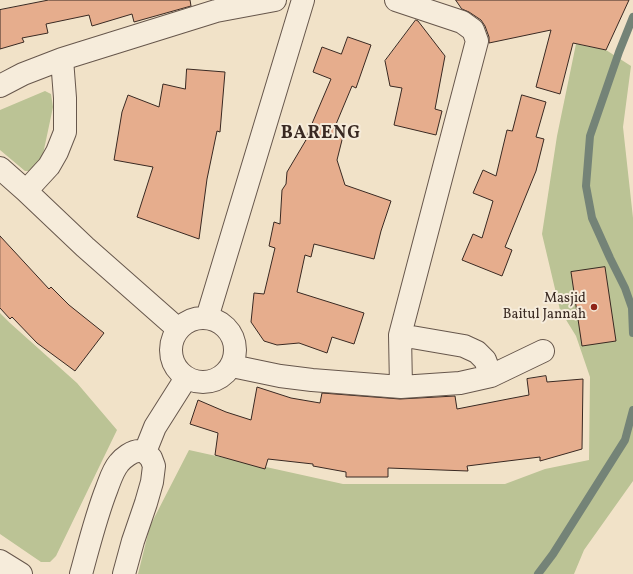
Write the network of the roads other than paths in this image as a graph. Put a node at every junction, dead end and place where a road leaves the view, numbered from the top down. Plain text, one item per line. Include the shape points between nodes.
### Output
1 (275, 0) edge
2 (303, 0) edge
3 (396, 0) edge
4 (62, 59) junction
5 (0, 86) edge
6 (0, 168) edge
7 (26, 191) junction
8 (207, 318) junction
9 (178, 329) junction
10 (400, 335) junction
11 (544, 351) dead end
12 (232, 366) junction
13 (491, 376) junction
14 (186, 378) junction
15 (401, 387) junction
16 (145, 452) junction
17 (0, 561) edge
18 (21, 574) edge
19 (81, 574) edge
20 (124, 574) edge

1 - 4 street via 216,11
2 - 8 street
3 - 10 street via 462,22 473,30 477,41
4 - 5 street
4 - 7 street via 65,132 49,166
6 - 7 street
7 - 9 street
8 - 9 street via 196,318
8 - 12 street via 217,320 233,335 236,346
9 - 14 street via 171,350 175,365
10 - 13 street via 464,346 478,352 485,360
10 - 15 street
11 - 13 street
12 - 14 street via 225,375 216,380 196,382
12 - 15 street via 312,380
13 - 15 street via 460,383
14 - 16 street via 155,427
16 - 19 street via 132,452 118,464 104,496
16 - 20 street via 154,466 152,482
17 - 18 street

